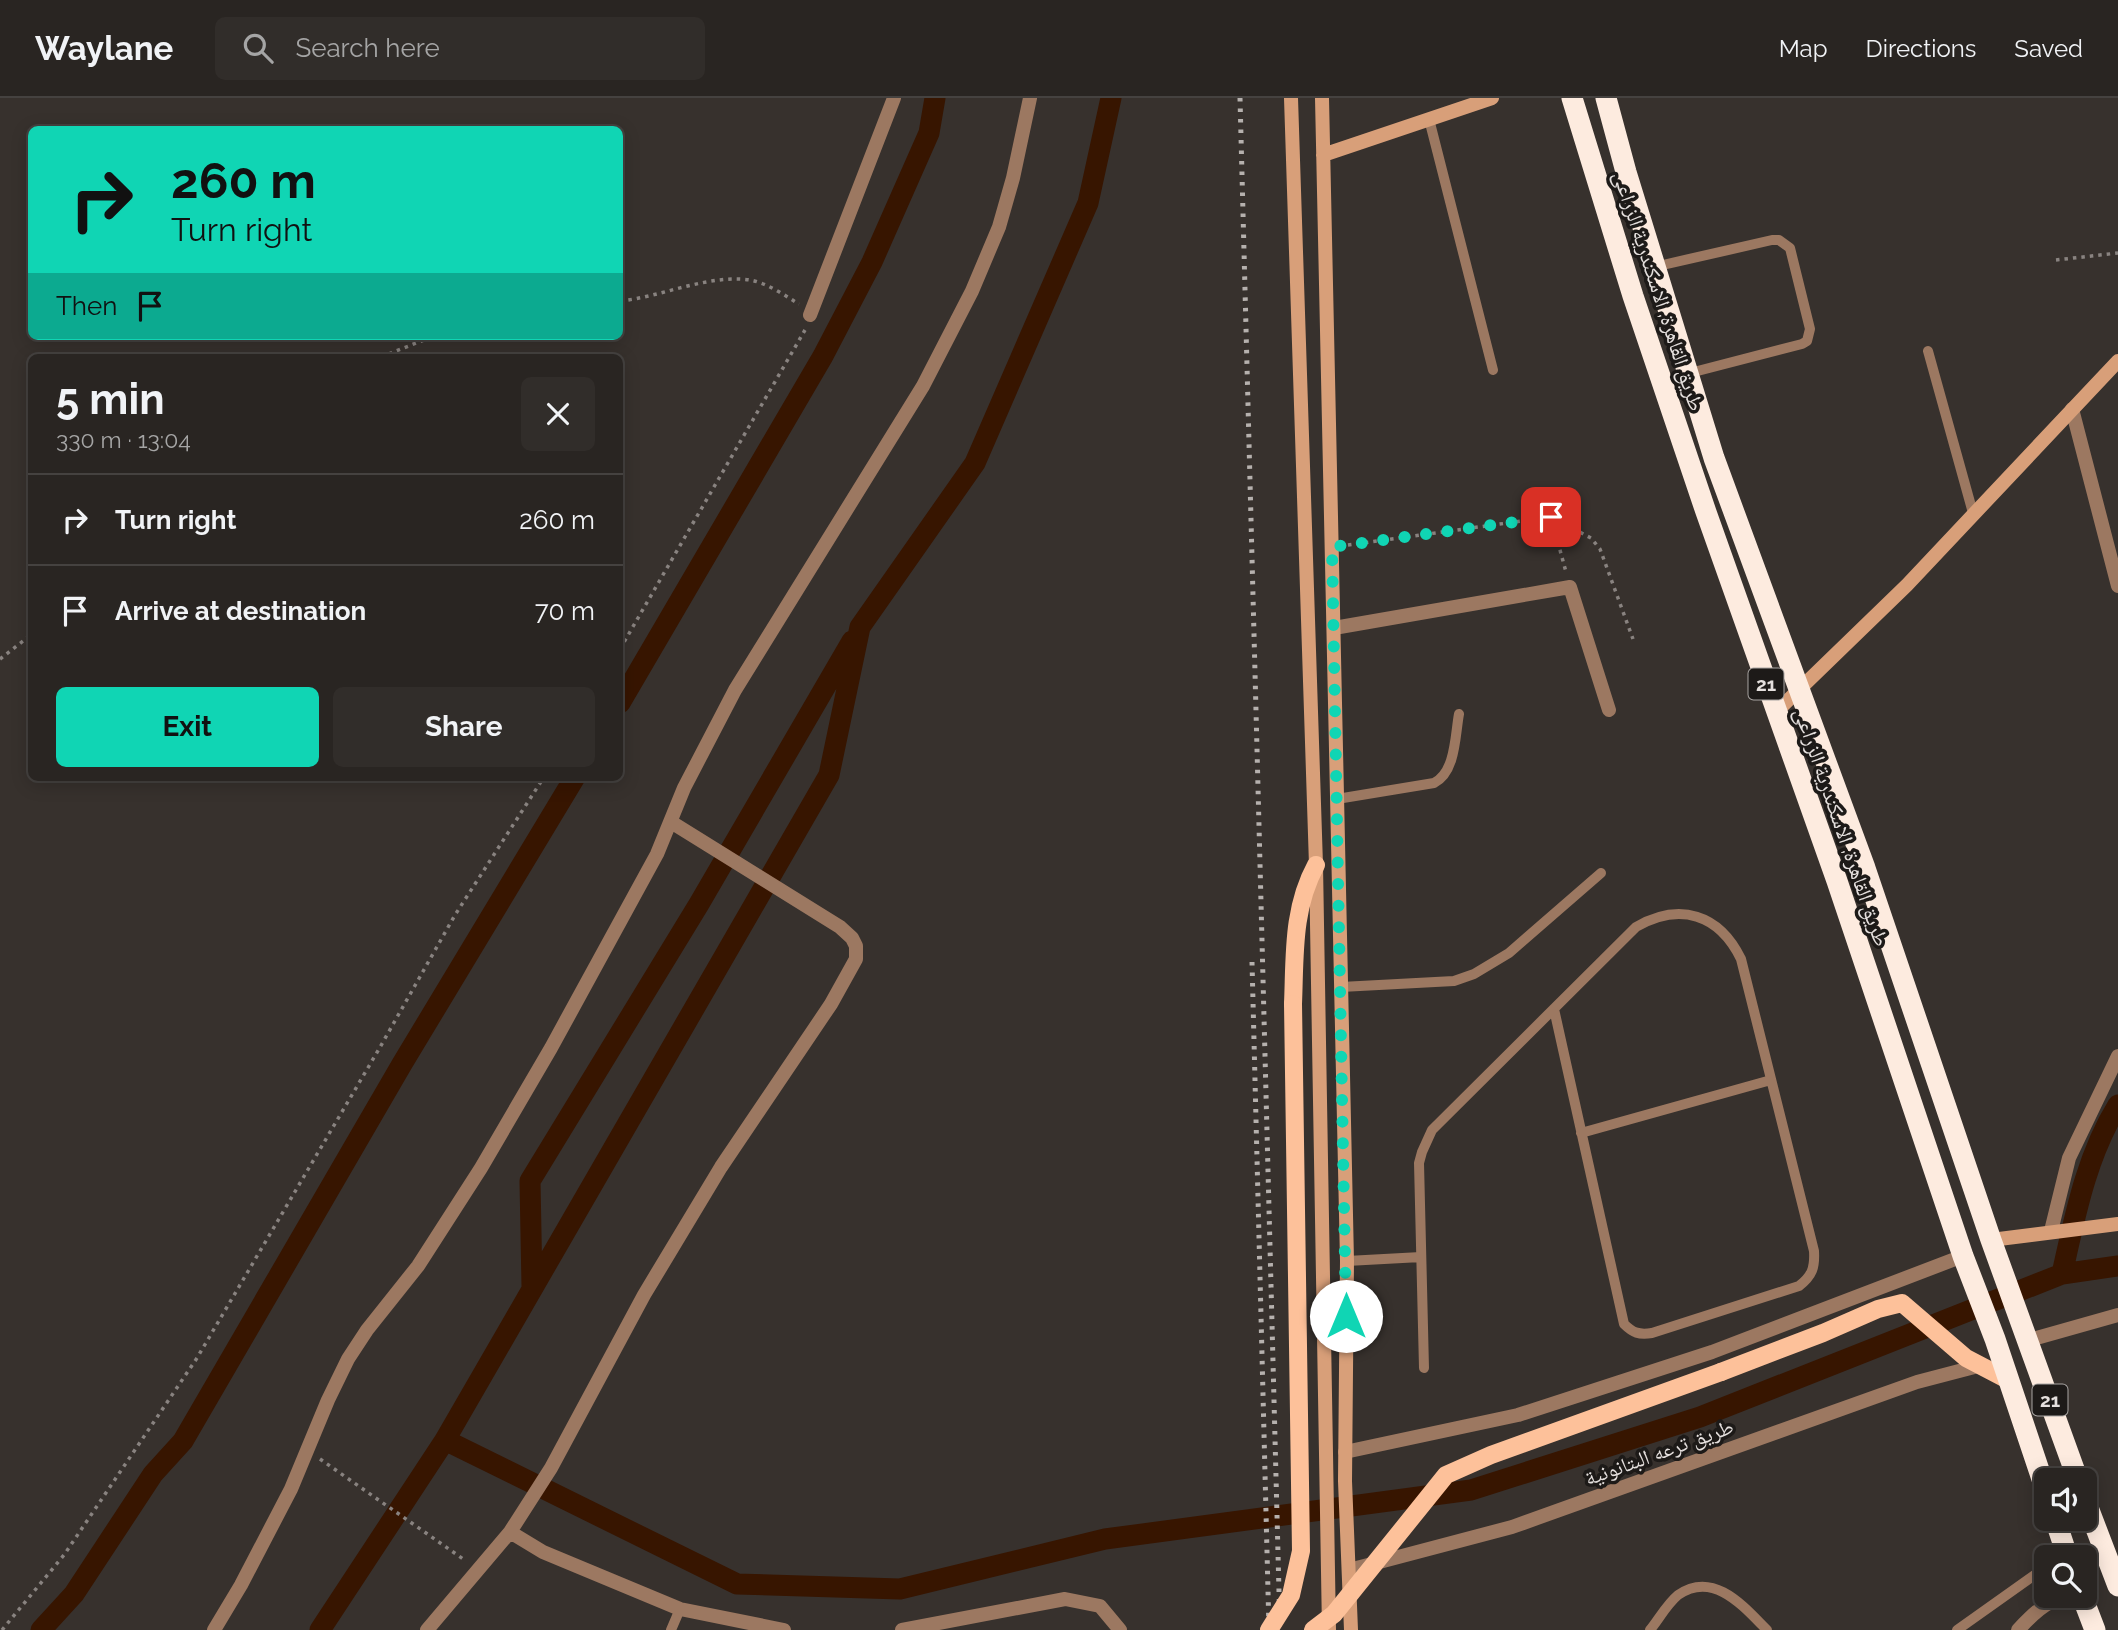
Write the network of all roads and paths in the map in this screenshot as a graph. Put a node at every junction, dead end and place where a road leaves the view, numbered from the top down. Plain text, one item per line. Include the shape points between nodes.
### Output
1 (894, 98) edge
2 (1030, 98) edge
3 (1291, 98) edge
4 (1322, 98) edge
5 (1492, 98) edge
6 (1572, 98) edge
7 (1606, 98) edge
8 (1429, 119) junction
9 (1323, 155) junction
10 (2118, 253) edge
11 (2056, 260) dead end
12 (1654, 267) junction
13 (623, 299) edge
14 (810, 315) junction
15 (424, 340) edge
16 (1928, 351) dead end
17 (389, 354) edge
18 (2118, 361) edge
19 (1493, 370) dead end
20 (1686, 374) junction
21 (2072, 409) junction
22 (1973, 513) junction
23 (1551, 517) junction
24 (1332, 547) junction
25 (2118, 586) edge
26 (1570, 587) junction
27 (1334, 628) junction
28 (28, 637) edge
29 (1633, 639) dead end
30 (623, 644) edge
31 (0, 659) edge
32 (1801, 690) junction
33 (1609, 710) dead end
34 (1776, 712) junction
35 (1459, 713) dead end
36 (541, 781) edge
37 (1338, 800) junction
38 (671, 822) junction
39 (1315, 865) junction
40 (1601, 873) dead end
41 (1341, 987) junction
42 (1554, 1009) junction
43 (2118, 1056) edge
44 (1771, 1080) junction
45 (1581, 1133) junction
46 (2111, 1224) edge
47 (2051, 1231) junction
48 (1991, 1240) junction
49 (1421, 1257) junction
50 (1347, 1261) junction
51 (1965, 1261) junction
52 (2118, 1315) edge
53 (2025, 1330) junction
54 (1974, 1362) junction
55 (1424, 1368) dead end
56 (2010, 1381) junction
57 (307, 1450) junction
58 (1345, 1452) junction
59 (2038, 1468) edge
60 (2074, 1468) edge
61 (2097, 1531) edge
62 (510, 1532) junction
63 (479, 1570) junction
64 (1349, 1570) junction
65 (2034, 1575) edge
66 (2118, 1586) edge
67 (2042, 1608) edge
68 (2087, 1608) edge
69 (680, 1609) junction
70 (2, 1630) edge
71 (214, 1630) edge
72 (427, 1630) edge
73 (671, 1630) edge
74 (784, 1630) edge
75 (902, 1630) edge
76 (1120, 1630) edge
77 (1269, 1630) edge
78 (1313, 1630) edge
79 (1329, 1630) edge
80 (1351, 1630) edge
81 (1650, 1630) edge
82 (1767, 1630) edge
83 (1957, 1630) edge
84 (2018, 1630) edge
85 (2095, 1630) edge

1 - 14 street
2 - 38 street via 999,227 972,291 923,386 735,690
3 - 39 main road
4 - 9 main road
5 - 8 main road
6 - 34 highway, طريق القاهرة, الاسكندرية الزراعى / 21 via 1633,296
7 - 12 highway, طريق القاهرة, الاسكندرية الزراعى / 21
8 - 9 main road
8 - 19 lane
9 - 24 main road
10 - 11 path
12 - 20 highway, طريق القاهرة, الاسكندرية الزراعى / 21
12 - 20 lane via 1772,240 1790,248 1810,329 1807,341
13 - 14 path via 726,280 751,280 804,307
14 - 30 path
15 - 17 path
16 - 22 lane
18 - 21 main road
20 - 32 highway, طريق القاهرة, الاسكندرية الزراعى / 21
21 - 22 main road
21 - 25 street
22 - 32 main road
23 - 24 path
23 - 26 path
23 - 29 path via 1591,538 1600,550
24 - 27 main road
26 - 27 street
26 - 33 street
27 - 37 main road
28 - 31 path
32 - 34 main road
32 - 48 highway, طريق القاهرة, الاسكندرية الزراعى / 21
34 - 51 highway, طريق القاهرة, الاسكندرية الزراعى / 21
35 - 37 lane via 1449,766 1440,780
36 - 70 path via 455,915 197,1358 64,1555
37 - 41 main road
38 - 57 street via 551,1048 459,1206 356,1346
38 - 62 street via 840,928 852,938 856,959 831,1004 721,1167
39 - 77 main road, bridge via 1297,918 1293,1004 1301,1551 1291,1595
39 - 79 main road
40 - 41 lane via 1510,953 1474,974 1454,981
41 - 50 main road
42 - 44 lane via 1636,927 1669,914 1705,919 1733,943 1741,960
42 - 45 lane
42 - 49 lane via 1426,1141 1419,1163
43 - 47 street via 2068,1158
44 - 45 lane
44 - 45 lane via 1814,1251 1810,1278 1799,1286 1652,1333 1632,1332 1624,1324
46 - 47 main road
47 - 48 main road
48 - 53 highway, طريق القاهرة, الاسكندرية الزراعى / 21
49 - 50 lane
49 - 55 lane
50 - 58 main road
51 - 56 highway, طريق القاهرة, الاسكندرية الزراعى / 21
51 - 58 street via 1518,1415
52 - 53 street
53 - 60 highway, طريق القاهرة, الاسكندرية الزراعى / 21
54 - 56 main road
54 - 64 street, طريق ترعه البتانونية via 1512,1527
54 - 78 main road, bridge via 1902,1303 1491,1455 1447,1475 1334,1614
56 - 59 highway, طريق القاهرة, الاسكندرية الزراعى / 21
57 - 63 path
57 - 71 street
58 - 64 main road
61 - 66 highway
62 - 63 street
62 - 69 street via 543,1552
63 - 72 street
64 - 80 main road
65 - 83 lane
67 - 84 street
68 - 85 highway
69 - 73 lane
69 - 74 street
75 - 76 street via 1065,1599 1100,1605
81 - 82 lane via 1677,1596 1704,1587 1726,1592

